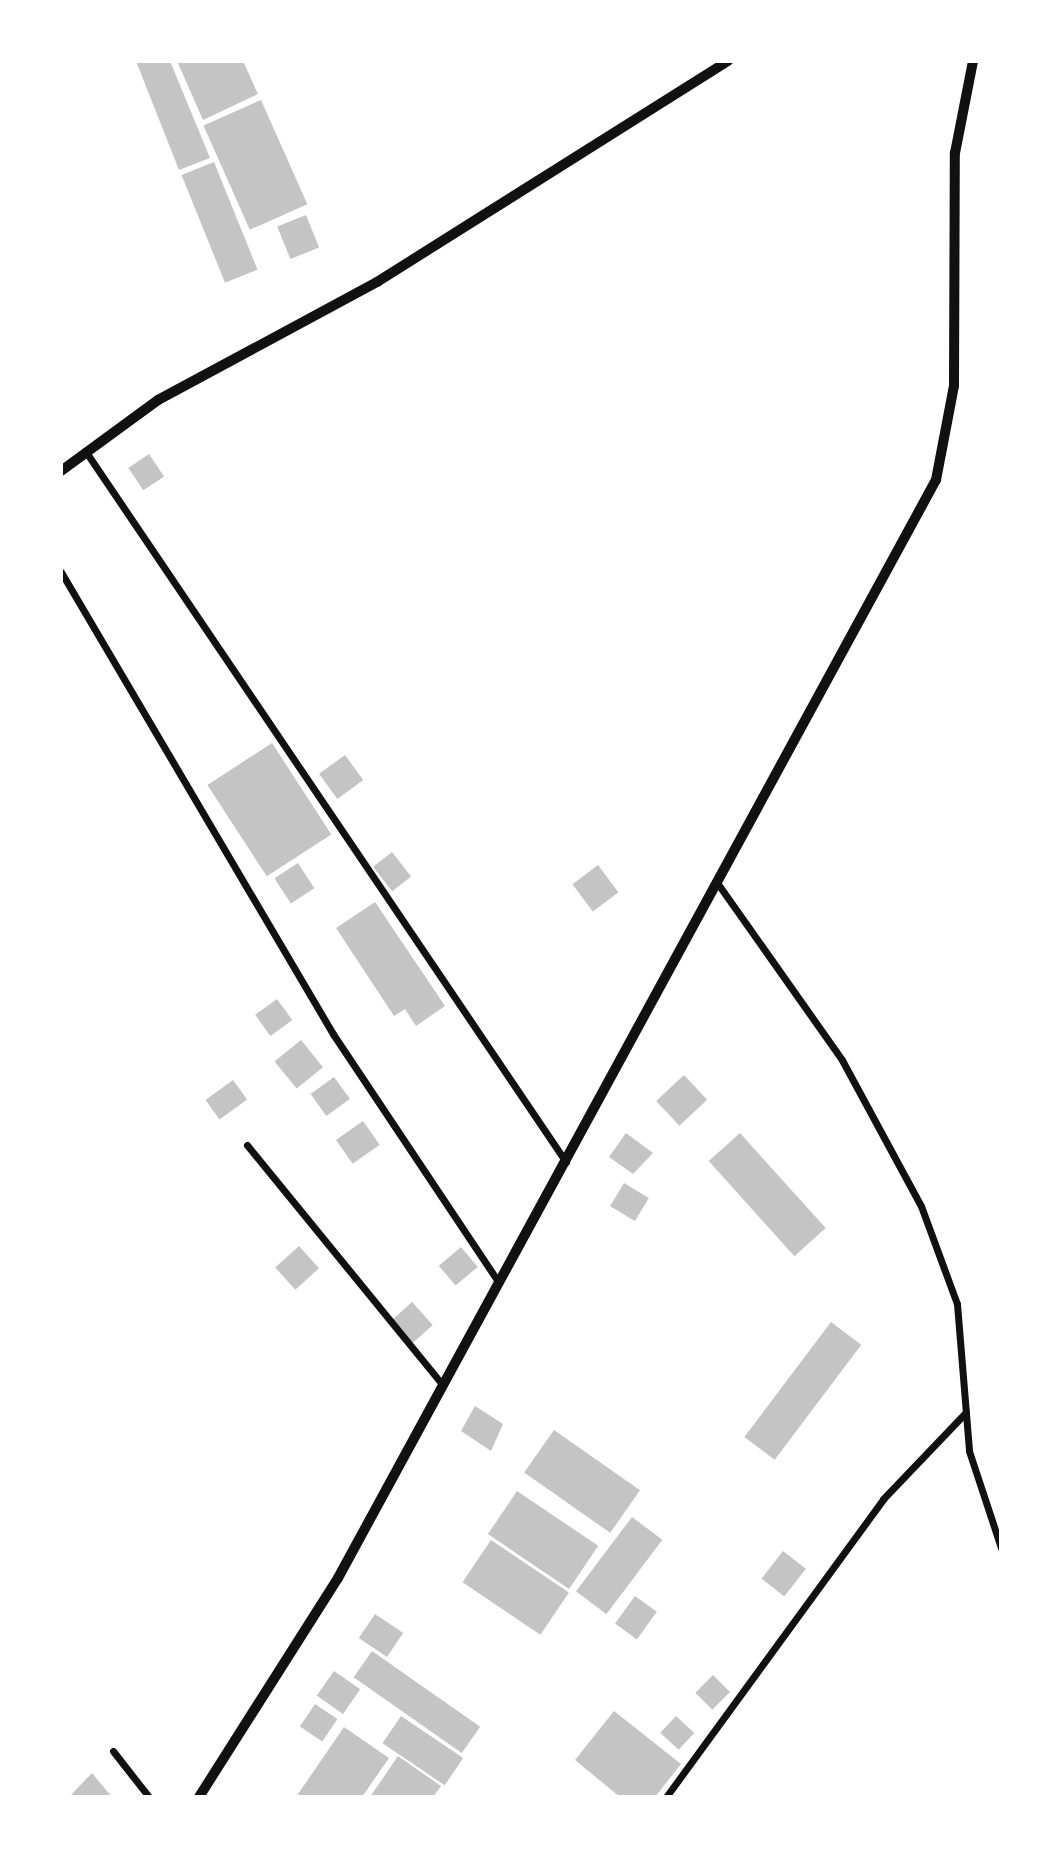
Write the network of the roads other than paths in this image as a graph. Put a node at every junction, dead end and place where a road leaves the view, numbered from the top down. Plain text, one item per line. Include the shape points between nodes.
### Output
1 (728, 61) edge
2 (973, 61) edge
3 (86, 452) junction
4 (61, 471) edge
5 (61, 572) edge
6 (718, 884) junction
7 (247, 1145) dead end
8 (567, 1163) junction
9 (498, 1281) junction
10 (441, 1383) junction
11 (966, 1412) junction
12 (1001, 1548) edge
13 (113, 1751) dead end
14 (149, 1797) edge
15 (199, 1797) edge
16 (666, 1797) edge

1 - 3 street via 377,282 158,400
2 - 6 street via 955,153 954,386 936,480
3 - 4 street
3 - 8 street
5 - 9 street via 333,1034
6 - 8 street
6 - 11 street via 842,1060 921,1206 957,1304
7 - 10 street
8 - 9 street
9 - 10 street
10 - 15 street via 338,1578
11 - 12 street via 969,1451
11 - 16 street via 883,1499
13 - 14 street

